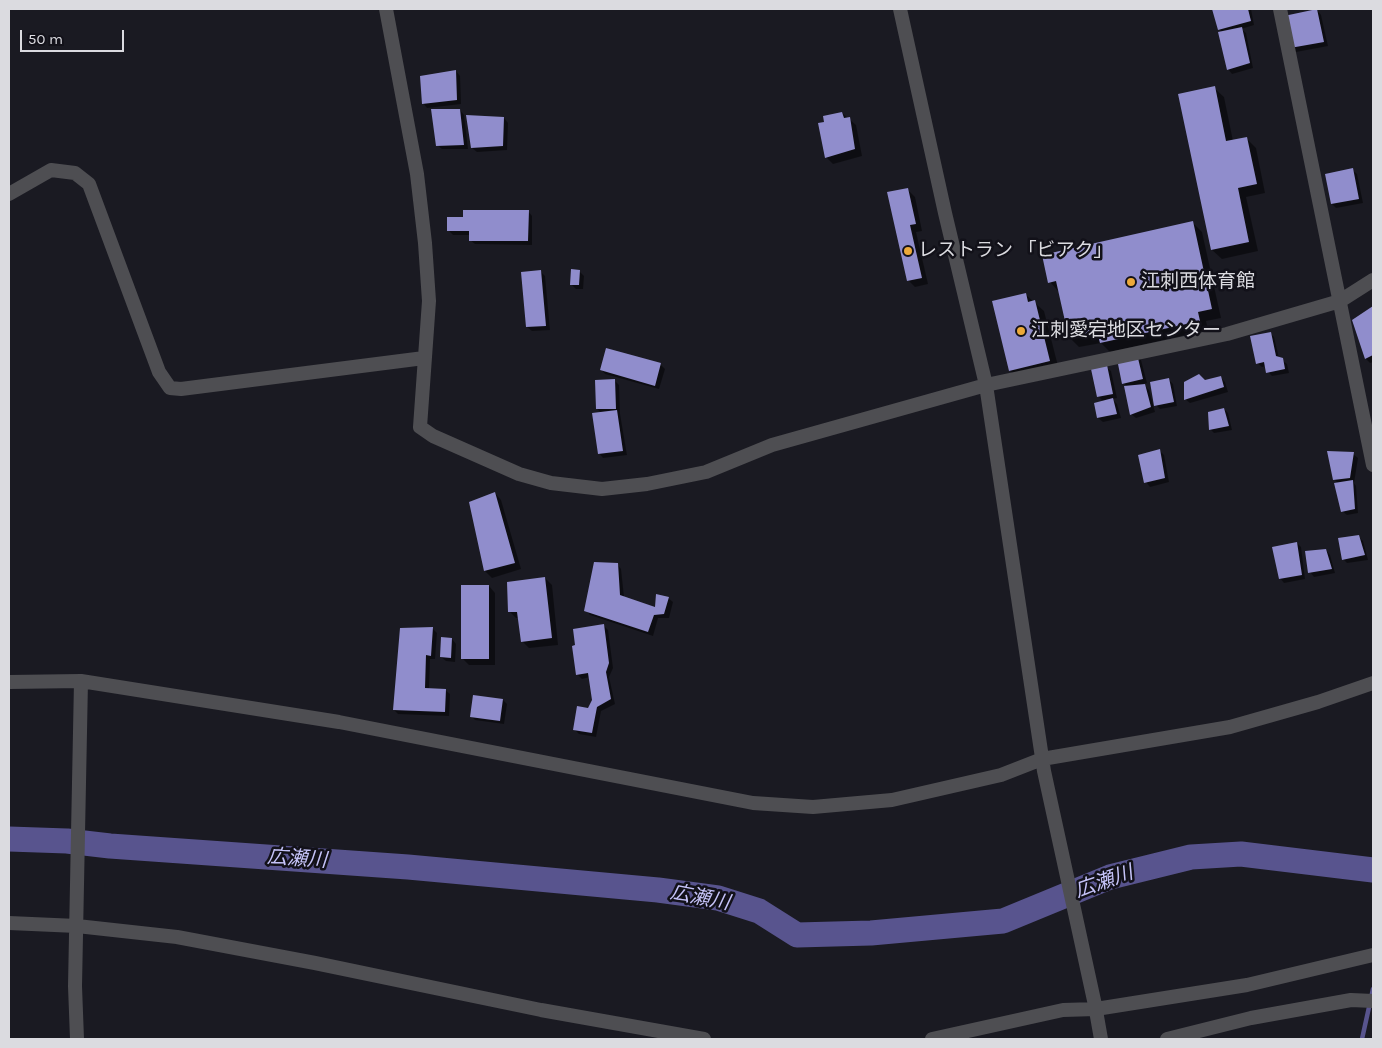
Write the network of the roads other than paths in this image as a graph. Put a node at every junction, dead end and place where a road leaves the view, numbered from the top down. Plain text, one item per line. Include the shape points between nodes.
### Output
1 (386, 9) edge
2 (900, 9) edge
3 (1280, 9) edge
4 (9, 194) edge
5 (1373, 280) edge
6 (1340, 301) junction
7 (424, 358) junction
8 (986, 385) junction
9 (1373, 465) edge
10 (81, 680) junction
11 (9, 682) edge
12 (1373, 683) edge
13 (1043, 765) junction
14 (9, 924) edge
15 (77, 926) junction
16 (1373, 955) edge
17 (1373, 1001) edge
18 (1095, 1007) junction
19 (77, 1039) edge
20 (704, 1039) edge
21 (932, 1039) edge
22 (1101, 1039) edge
23 (1167, 1039) edge

1 - 7 street via 417,174 425,243 428,301
2 - 8 street
3 - 6 street
4 - 7 street via 51,170 75,173 89,184 159,372 170,388
5 - 6 street
6 - 8 street via 1227,334
6 - 9 street
7 - 8 street via 420,427 433,436 520,474 551,483 602,488 647,484 706,472 772,445
8 - 13 street
10 - 11 street
10 - 13 street via 339,722 753,803 813,807 892,800
10 - 15 street
12 - 13 street via 1230,726
13 - 18 street
14 - 15 street
15 - 19 street
15 - 20 street via 178,937 541,1010
16 - 18 street via 1247,985
17 - 23 street via 1351,1000 1251,1018
18 - 21 street via 1063,1010
18 - 22 street

